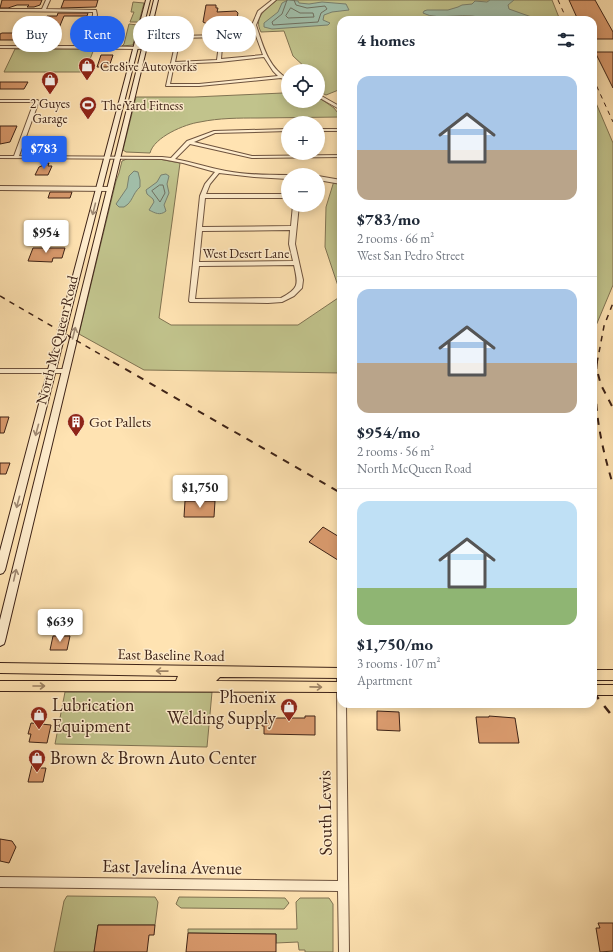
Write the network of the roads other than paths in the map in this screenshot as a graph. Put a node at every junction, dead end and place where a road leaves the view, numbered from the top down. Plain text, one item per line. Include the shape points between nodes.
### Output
1 (48, 0) edge
2 (148, 0) edge
3 (156, 0) edge
4 (274, 0) edge
5 (0, 10) edge
6 (44, 10) junction
7 (144, 15) joint
8 (152, 15) joint
9 (95, 16) edge
10 (0, 47) edge
11 (70, 48) edge
12 (135, 52) edge
13 (143, 52) edge
14 (265, 56) junction
15 (219, 61) junction
16 (174, 63) junction
17 (281, 77) joint
18 (325, 99) edge
19 (0, 101) edge
20 (337, 105) edge
21 (281, 130) edge
22 (325, 130) edge
23 (337, 130) edge
24 (189, 142) junction
25 (108, 156) junction
26 (117, 156) junction
27 (337, 156) edge
28 (0, 157) edge
29 (16, 157) junction
30 (172, 159) junction
31 (218, 171) junction
32 (281, 177) edge
33 (325, 179) edge
34 (337, 181) edge
35 (0, 188) edge
36 (99, 189) junction
37 (110, 189) junction
38 (203, 196) junction
39 (281, 196) edge
40 (295, 212) edge
41 (293, 228) junction
42 (200, 229) junction
43 (296, 263) junction
44 (196, 264) junction
45 (80, 265) junction
46 (91, 265) junction
47 (52, 370) junction
48 (0, 371) edge
49 (65, 371) junction
50 (13, 522) junction
51 (28, 522) junction
52 (0, 570) edge
53 (0, 641) edge
54 (0, 668) edge
55 (217, 672) junction
56 (290, 672) junction
57 (337, 673) edge
58 (597, 675) edge
59 (613, 675) edge
60 (0, 686) edge
61 (134, 686) junction
62 (227, 686) junction
63 (337, 687) edge
64 (597, 690) edge
65 (613, 690) edge
66 (341, 708) edge
67 (0, 882) edge
68 (343, 886) junction
69 (344, 952) edge

1 - 6 street
2 - 7 main road, North McQueen Road
3 - 8 main road, North McQueen Road
4 - 14 street via 260,12 254,22
5 - 6 street
6 - 9 street via 95,11
7 - 8 main road
10 - 11 street
12 - 25 main road, North McQueen Road
13 - 26 main road, North McQueen Road
14 - 15 street
14 - 17 street
15 - 16 street
15 - 16 street via 222,36 178,37
16 - 17 street via 168,85 199,85
18 - 20 street
19 - 29 street via 38,101
21 - 24 street via 224,131 200,136
22 - 23 street
24 - 27 street via 252,157
24 - 30 street
25 - 26 street
25 - 29 street via 75,159
25 - 36 main road, North McQueen Road
26 - 30 street
26 - 37 main road, North McQueen Road
28 - 29 street
30 - 31 street
31 - 32 street via 257,177
31 - 38 street
33 - 34 street
35 - 36 street
36 - 37 street
36 -> 45 main road, North McQueen Road
37 - 46 main road, North McQueen Road
38 - 39 street
38 - 42 street
40 - 41 street
41 - 42 street
41 - 43 street via 292,244
42 - 44 street
43 - 44 street, West Desert Lane
43 - 44 street via 299,288 282,300 268,301 192,301
45 - 46 main road
45 - 47 main road, North McQueen Road
49 -> 46 main road, North McQueen Road
47 - 48 street
47 - 49 street
47 -> 50 main road, North McQueen Road
49 - 51 main road, North McQueen Road
50 - 51 main road
50 - 52 main road, North McQueen Road
53 -> 51 main road, North McQueen Road
55 -> 54 main road, East Baseline Road
55 - 56 main road, East Baseline Road
55 - 61 main road via 210,679 155,680
56 - 57 main road, East Baseline Road
56 - 62 main road via 267,678 231,680
58 - 59 main road
60 -> 61 main road, East Baseline Road
61 - 62 main road, East Baseline Road
62 -> 63 main road, East Baseline Road
64 - 65 main road
66 - 68 street, South Lewis
67 - 68 street, East Javelina Avenue
68 - 69 street, South Lewis

